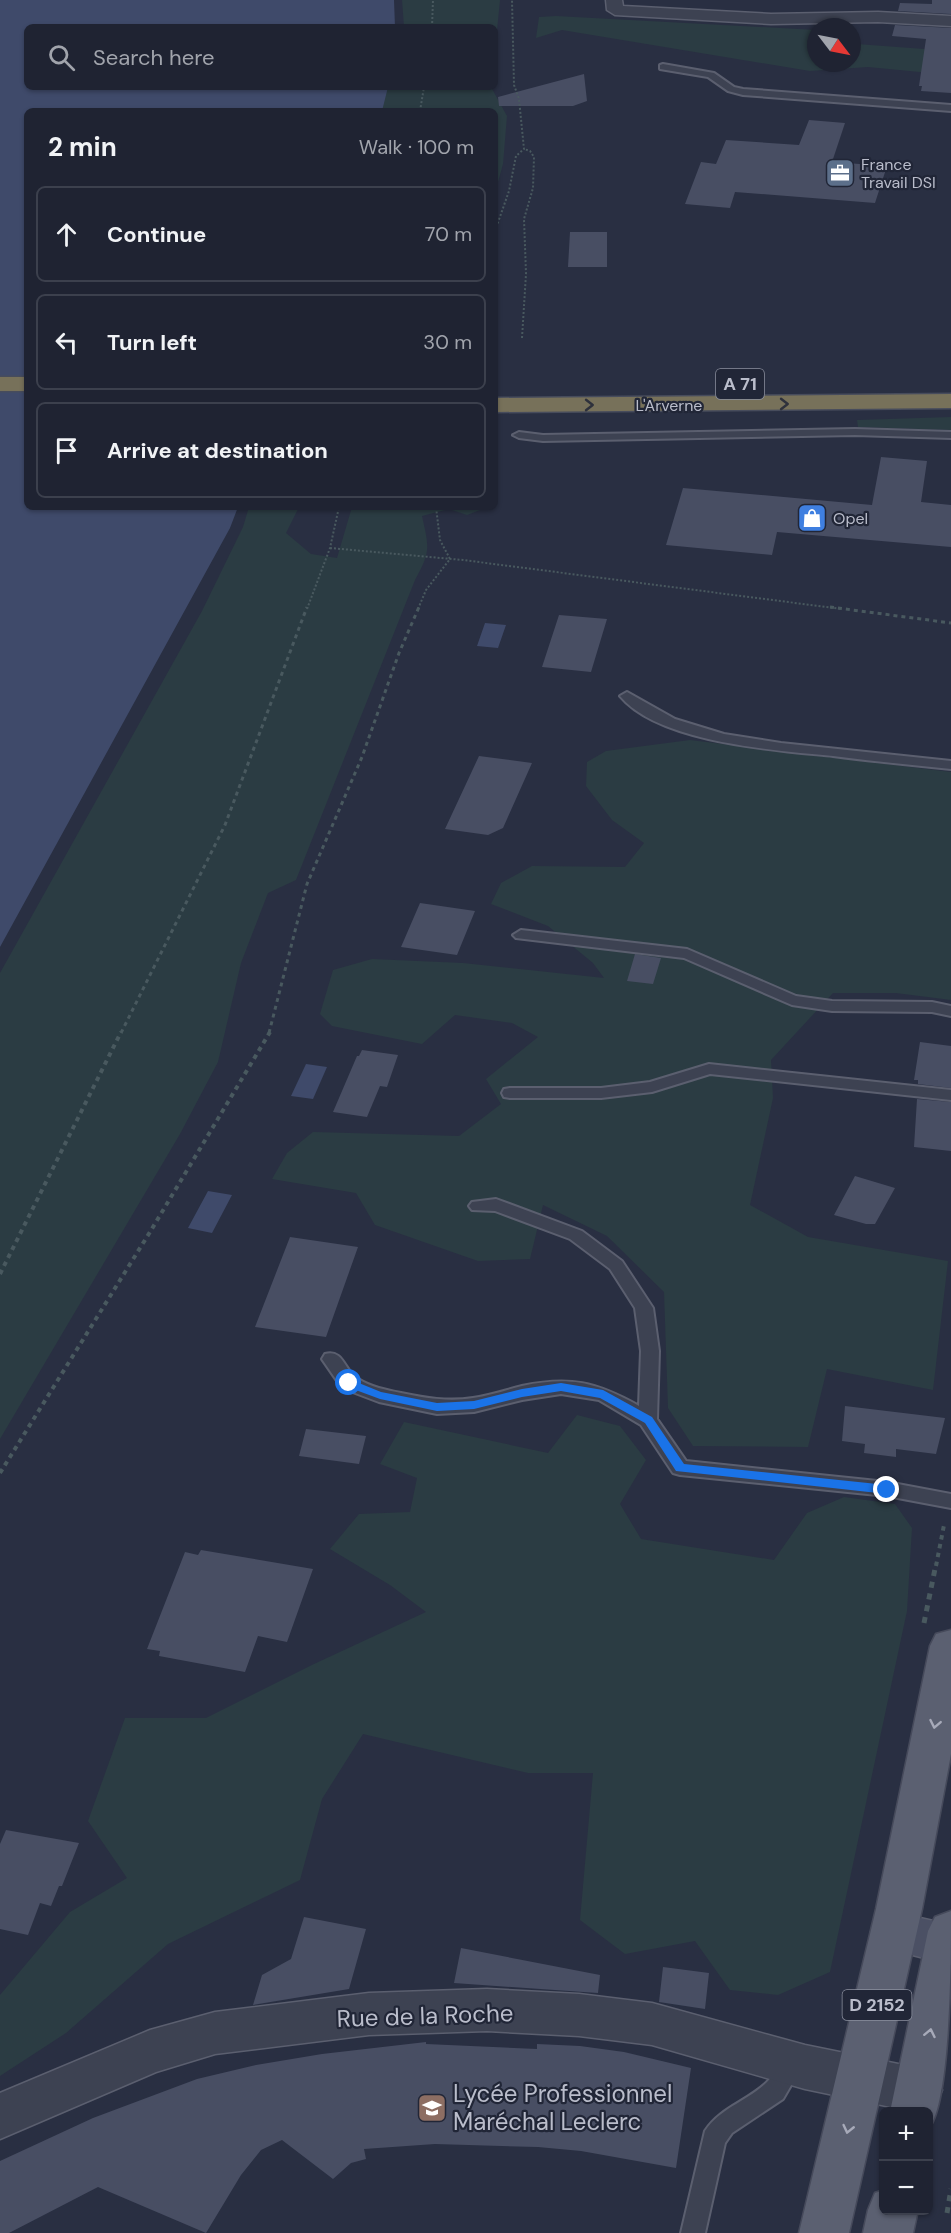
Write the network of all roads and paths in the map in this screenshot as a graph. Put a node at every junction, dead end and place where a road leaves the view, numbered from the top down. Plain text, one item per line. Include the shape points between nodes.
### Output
1 (433, 0) edge
2 (512, 0) edge
3 (614, 0) edge
4 (716, 0) edge
5 (771, 19) junction
6 (951, 21) edge
7 (432, 24) edge
8 (663, 67) dead end
9 (424, 90) edge
10 (420, 108) edge
11 (951, 108) edge
12 (524, 149) junction
13 (498, 222) edge
14 (522, 338) dead end
15 (951, 382) edge
16 (0, 384) edge
17 (24, 384) edge
18 (563, 384) dead end
19 (951, 400) edge
20 (498, 405) edge
21 (519, 435) dead end
22 (951, 435) edge
23 (338, 510) edge
24 (436, 510) edge
25 (330, 548) junction
26 (450, 559) junction
27 (951, 623) edge
28 (627, 696) dead end
29 (951, 765) edge
30 (521, 935) dead end
31 (951, 1011) edge
32 (510, 1093) dead end
33 (951, 1095) edge
34 (478, 1206) dead end
35 (0, 1274) edge
36 (331, 1359) dead end
37 (648, 1420) junction
38 (0, 1473) edge
39 (951, 1502) edge
40 (951, 1646) edge
41 (894, 1932) junction
42 (950, 1940) edge
43 (792, 2063) junction
44 (859, 2079) junction
45 (916, 2101) edge
46 (0, 2116) edge
47 (951, 2189) edge
48 (947, 2213) dead end
49 (892, 2215) edge
50 (693, 2233) edge
51 (824, 2233) edge
52 (888, 2233) edge

1 - 7 path
2 - 12 path via 514,85
3 - 5 street via 615,10
4 - 5 street
5 - 6 street via 878,17
8 - 11 lane via 711,75 743,92
9 - 10 path
12 - 13 path via 516,156
12 - 14 path via 534,157 533,188 524,219
15 - 18 highway, L'Arverne / A 71
16 - 17 highway
20 -> 19 highway, L'Arverne / A 71
21 - 22 lane
23 - 25 path
24 - 26 path via 440,540
25 - 26 path
25 - 35 path via 225,825
26 - 27 path
26 - 38 path via 426,590 362,757 307,884 269,1035
28 - 29 lane via 639,707 703,733 769,746
30 - 31 lane via 687,954 792,1000 832,1006 932,1007
32 - 33 lane via 601,1093 652,1087 709,1069
34 - 37 lane via 496,1205 576,1235 616,1265 644,1308 650,1351
36 - 37 lane via 349,1383 380,1395 437,1407 474,1405 561,1387 603,1394
37 - 39 lane via 680,1468 887,1490
40 -> 41 main road, D 2152
41 - 42 street
41 - 44 main road, D 2152
45 -> 42 main road, D 2152
43 - 44 street, Rue de la Roche
43 - 46 street, Rue de la Roche via 652,2024 579,2014 487,2010 369,2014 214,2033 150,2052
43 - 50 lane via 775,2091 723,2125 714,2139
44 - 45 street, Rue de la Roche
44 -> 51 main road, D 2152
47 - 48 path
49 - 52 main road

